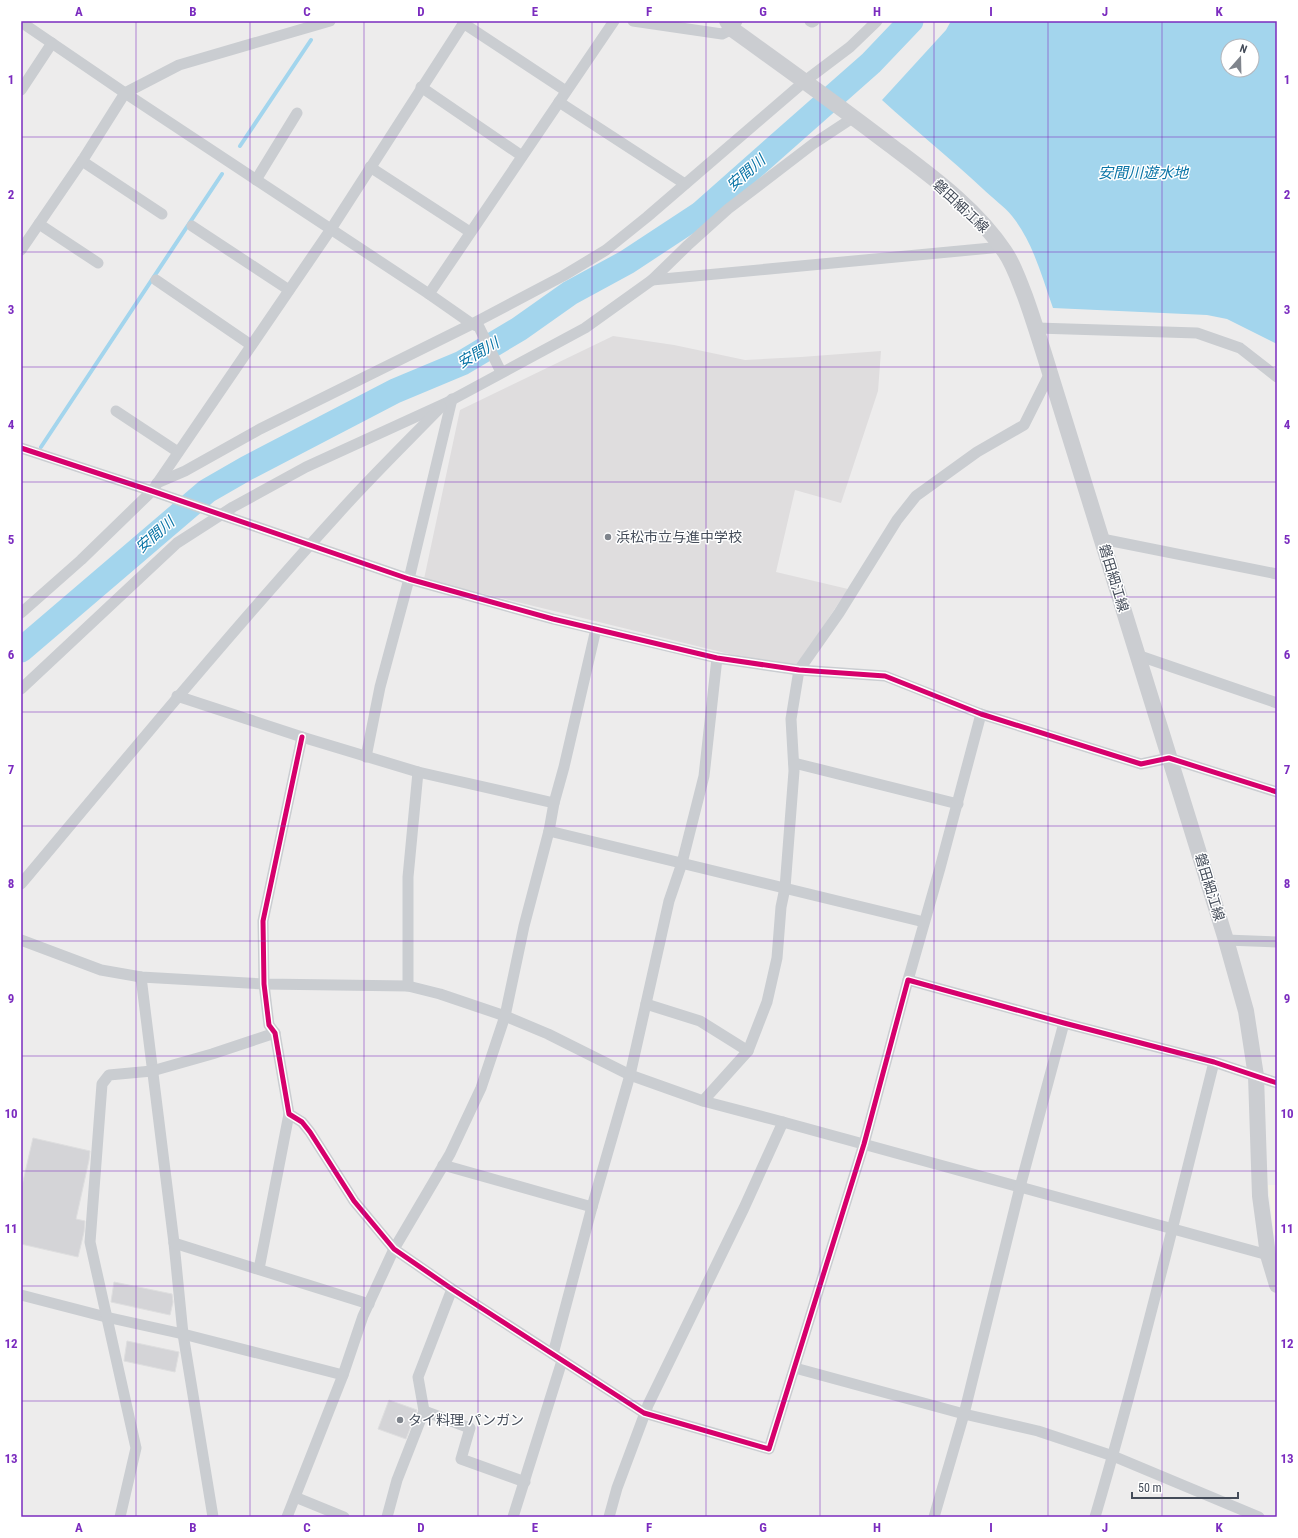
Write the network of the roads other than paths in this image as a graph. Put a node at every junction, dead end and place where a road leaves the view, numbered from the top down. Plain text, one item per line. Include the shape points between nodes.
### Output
1 (330, 21) edge
2 (614, 21) edge
3 (633, 21) edge
4 (810, 21) edge
5 (814, 21) edge
6 (877, 21) edge
7 (21, 22) edge
8 (464, 22) edge
9 (732, 24) edge
10 (52, 43) junction
11 (805, 81) junction
12 (421, 87) junction
13 (21, 90) edge
14 (566, 91) junction
15 (125, 93) junction
16 (559, 102) junction
17 (297, 113) dead end
18 (854, 118) junction
19 (522, 156) junction
20 (82, 161) junction
21 (370, 167) junction
22 (256, 180) junction
23 (685, 184) junction
24 (162, 214) dead end
25 (39, 224) junction
26 (192, 226) dead end
27 (331, 229) junction
28 (470, 232) junction
29 (1002, 247) junction
30 (21, 250) edge
31 (98, 263) dead end
32 (156, 280) dead end
33 (652, 280) junction
34 (289, 290) junction
35 (429, 294) junction
36 (475, 326) junction
37 (1037, 328) junction
38 (251, 344) junction
39 (498, 368) junction
40 (1050, 373) junction
41 (1277, 377) edge
42 (449, 401) junction
43 (116, 411) dead end
44 (21, 448) edge
45 (178, 452) junction
46 (156, 489) junction
47 (217, 513) junction
48 (1102, 539) junction
49 (310, 545) junction
50 (1277, 574) edge
51 (409, 579) junction
52 (21, 613) edge
53 (596, 630) junction
54 (1137, 655) junction
55 (717, 658) junction
56 (800, 670) junction
57 (21, 689) edge
58 (177, 696) junction
59 (1277, 703) edge
60 (981, 714) junction
61 (302, 737) junction
62 (366, 757) junction
63 (1169, 758) junction
64 (794, 763) junction
65 (418, 772) junction
66 (1277, 792) edge
67 (554, 803) junction
68 (958, 804) junction
69 (549, 831) junction
70 (682, 863) junction
71 (21, 884) edge
72 (785, 888) junction
73 (924, 922) junction
74 (21, 940) edge
75 (1226, 940) junction
76 (1277, 942) edge
77 (140, 977) junction
78 (908, 980) junction
79 (264, 984) junction
80 (408, 986) junction
81 (646, 1004) junction
82 (505, 1016) junction
83 (1064, 1023) junction
84 (275, 1033) junction
85 (748, 1051) junction
86 (1214, 1062) junction
87 (152, 1071) junction
88 (630, 1074) junction
89 (1256, 1076) junction
90 (1277, 1083) edge
91 (703, 1101) junction
92 (289, 1114) junction
93 (783, 1122) junction
94 (864, 1144) junction
95 (443, 1165) junction
96 (1020, 1187) junction
97 (592, 1207) junction
98 (1172, 1229) junction
99 (174, 1243) junction
100 (394, 1249) junction
101 (1273, 1256) edge
102 (259, 1269) junction
103 (1277, 1285) edge
104 (452, 1289) junction
105 (21, 1296) edge
106 (369, 1304) junction
107 (106, 1317) junction
108 (183, 1334) junction
109 (553, 1354) junction
110 (562, 1361) junction
111 (796, 1368) junction
112 (343, 1375) junction
113 (424, 1411) junction
114 (644, 1413) junction
115 (964, 1414) junction
116 (1113, 1456) junction
117 (525, 1482) junction
118 (295, 1497) junction
119 (120, 1517) edge
120 (213, 1517) edge
121 (287, 1517) edge
122 (344, 1517) edge
123 (387, 1517) edge
124 (513, 1517) edge
125 (609, 1517) edge
126 (934, 1517) edge
127 (1095, 1517) edge
128 (1259, 1517) edge

1 - 15 street via 179,64
2 - 14 street
3 - 9 street via 722,34
4 - 5 street
6 - 11 street via 850,47
7 - 10 street
8 - 12 street
8 - 14 street
9 - 11 main road, 磐田細江線
10 - 13 street
10 - 15 street
11 - 18 main road, 磐田細江線
11 - 23 street
12 - 19 street
12 - 21 street
14 - 16 street
15 - 20 street
15 - 22 street
16 - 19 street
16 - 23 street
17 - 22 street
18 - 29 main road, 磐田細江線 via 966,207
18 - 33 street via 813,144 728,209
19 - 28 street
20 - 24 street
20 - 25 street
21 - 27 street
21 - 28 street
22 - 27 street
23 - 36 street via 606,250
25 - 30 street
25 - 31 street
26 - 34 street
27 - 34 street
27 - 35 street
28 - 35 street
29 - 33 street
29 - 37 main road, 磐田細江線 via 1014,269
32 - 38 street
33 - 39 street via 585,328
34 - 38 street
35 - 36 street
36 - 39 street
36 - 46 street via 260,429
37 - 40 main road, 磐田細江線
37 - 41 street via 1197,333 1240,348
38 - 45 street
39 - 42 street
40 - 48 main road, 磐田細江線
40 - 56 street via 1024,425 977,452 916,496 897,520
42 - 47 street via 306,467
42 - 49 street
42 - 51 street
43 - 45 street
44 - 46 street
45 - 46 street
46 - 47 street
46 - 52 street
47 - 49 street
47 - 57 street via 176,543
48 - 50 street
48 - 54 main road, 磐田細江線
49 - 51 street
49 - 58 street
51 - 53 street
51 - 62 street via 380,686
53 - 55 street
53 - 67 street
54 - 59 street
54 - 63 main road, 磐田細江線
55 - 56 street
55 - 70 street via 704,776
56 - 60 street via 885,676
56 - 64 street via 791,719
58 - 61 street
58 - 71 street
60 - 63 street via 1141,764
60 - 68 street
61 - 62 street
61 - 79 street via 263,921
62 - 65 street
63 - 66 street
63 - 75 main road, 磐田細江線
64 - 68 street
64 - 72 street
65 - 67 street
65 - 80 street via 408,877
67 - 69 street
68 - 73 street
69 - 70 street
69 - 82 street via 524,926
70 - 72 street
70 - 81 street via 669,901
72 - 73 street
72 - 85 street via 777,958 767,1002
73 - 78 street
74 - 77 street via 101,970
75 - 76 street
75 - 89 main road, 磐田細江線 via 1246,1011
77 - 79 street
77 - 87 street
78 - 83 street
78 - 94 street
79 - 80 street
79 - 84 street via 269,1026
80 - 82 street
81 - 85 street via 700,1021
81 - 88 street
82 - 88 street
82 - 95 street via 481,1088
83 - 86 street
83 - 96 street
84 - 87 street
84 - 92 street
85 - 91 street
86 - 89 street
86 - 98 street
87 - 99 street
87 - 107 street via 110,1075 102,1084 90,1242
88 - 91 street
88 - 97 street
89 - 90 street
89 - 101 main road, 磐田細江線 via 1260,1196
91 - 93 street
92 - 100 street via 302,1122 310,1132 354,1201
92 - 102 street
93 - 94 street
93 - 114 street
94 - 96 street
94 - 111 street
95 - 97 street
95 - 100 street
96 - 98 street
96 - 115 street
97 - 109 street
98 - 101 street
98 - 116 street
99 - 102 street
99 - 108 street
100 - 104 street
100 - 106 street
101 - 103 main road, 磐田細江線
102 - 106 street
104 - 109 street
104 - 113 street via 418,1377
105 - 107 street
106 - 112 street
107 - 108 street
107 - 119 street via 136,1448
108 - 112 street
108 - 120 street
109 - 110 street
110 - 114 street
110 - 117 street
111 - 114 street via 769,1449
111 - 115 street
112 - 118 street
113 - 117 street via 470,1428 461,1459
113 - 123 street via 397,1480
114 - 125 street
115 - 116 street via 1038,1431
115 - 126 street
116 - 127 street
116 - 128 street
117 - 124 street
118 - 121 street
118 - 122 street

